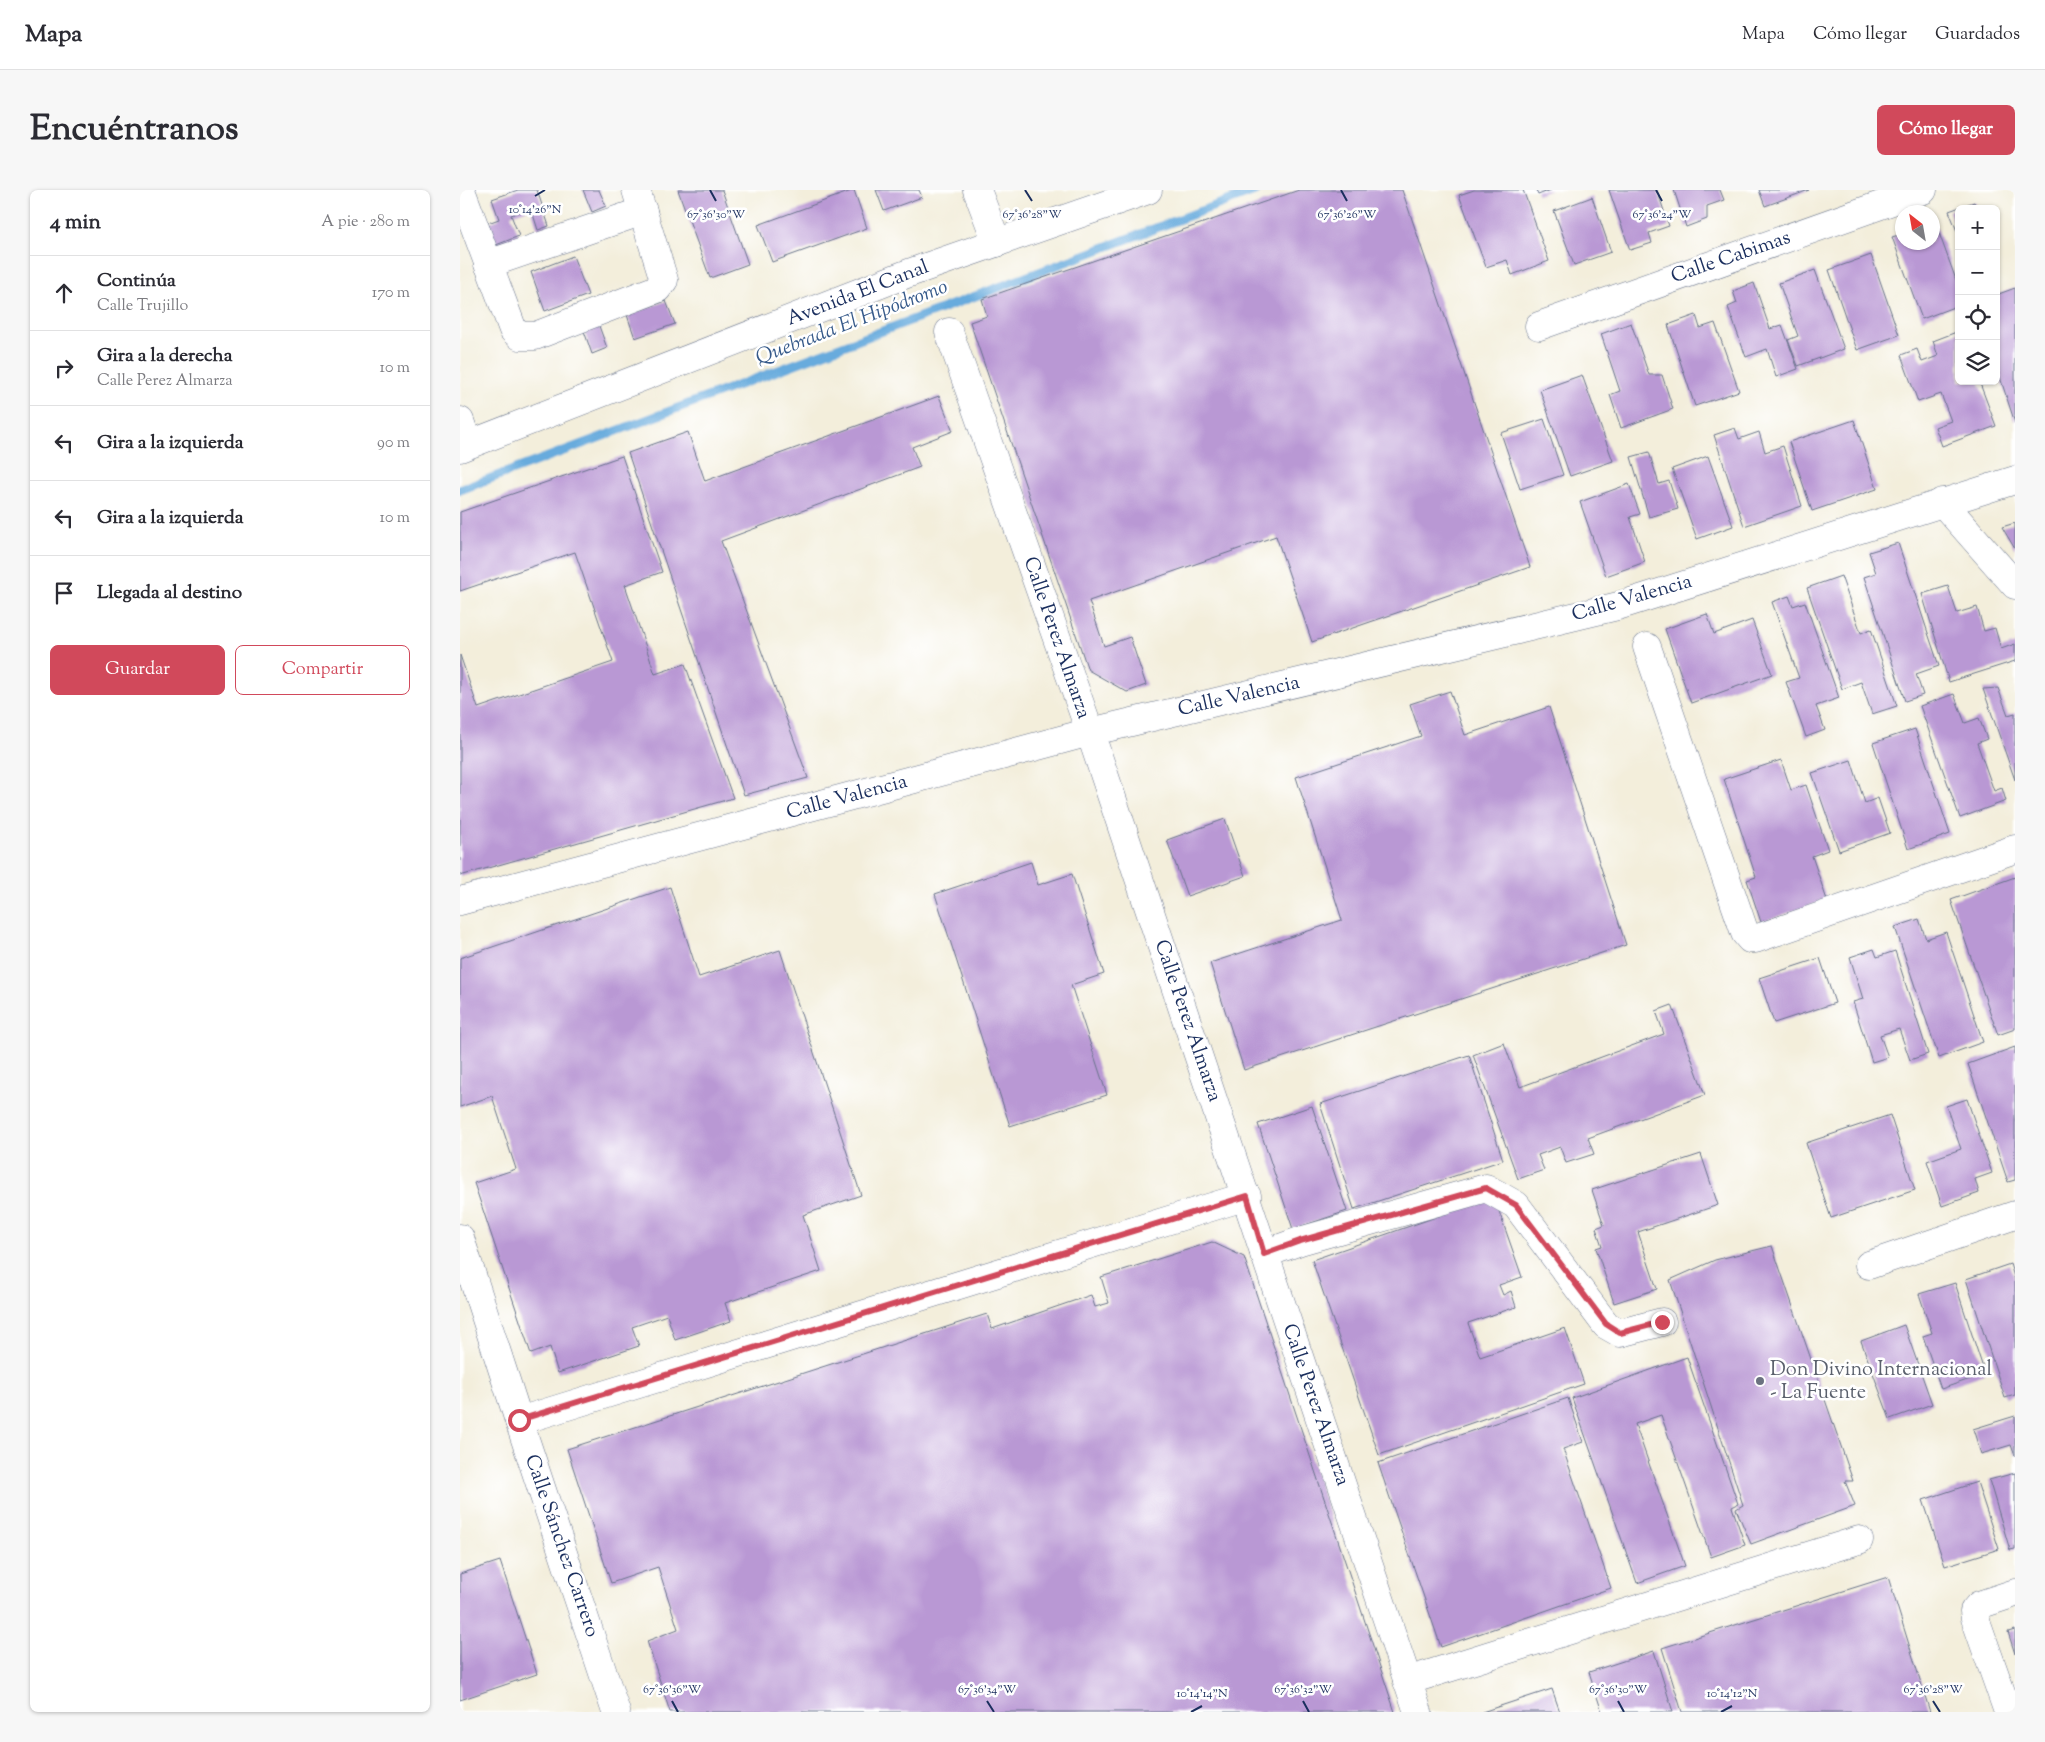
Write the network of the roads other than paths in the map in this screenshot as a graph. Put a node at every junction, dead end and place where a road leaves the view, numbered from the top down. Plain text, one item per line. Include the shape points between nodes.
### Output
1 (461, 190) edge
2 (976, 190) edge
3 (1148, 190) edge
4 (1923, 190) edge
5 (640, 201) edge
6 (997, 243) junction
7 (488, 264) junction
8 (1539, 326) dead end
9 (949, 332) dead end
10 (463, 438) edge
11 (2015, 480) edge
12 (1942, 502) junction
13 (2015, 585) edge
14 (1647, 647) dead end
15 (1090, 732) junction
16 (2015, 849) edge
17 (460, 902) edge
18 (1247, 1196) junction
19 (2015, 1215) edge
20 (460, 1238) edge
21 (1264, 1254) junction
22 (1869, 1265) dead end
23 (1662, 1322) dead end
24 (519, 1420) junction
25 (1858, 1540) dead end
26 (2015, 1593) edge
27 (1408, 1681) junction
28 (616, 1712) edge
29 (1418, 1712) edge
30 (2008, 1712) edge

1 - 7 street
2 - 6 street
3 - 6 street, Avenida El Canal
4 - 8 street, Calle Cabimas
5 - 7 street
5 - 7 street via 664,280 657,289 535,336 520,336 513,330
6 - 10 street, Avenida El Canal
9 - 15 street, Calle Perez Almarza
11 - 12 street, Calle Valencia
12 - 13 street
12 - 15 street, Calle Valencia via 1618,606
14 - 16 street via 1745,933 1750,939
15 - 17 street, Calle Valencia
15 - 18 street, Calle Perez Almarza
18 - 21 street, Calle Perez Almarza
18 - 24 street
19 - 22 street
20 - 24 street, Calle Sánchez Carrero
21 - 23 street via 1486,1188 1516,1205 1606,1324 1620,1333
21 - 27 street, Calle Perez Almarza
24 - 28 street, Calle Sánchez Carrero
25 - 27 street
26 - 30 street via 1980,1605 1974,1611
27 - 29 street, Calle Perez Almarza

